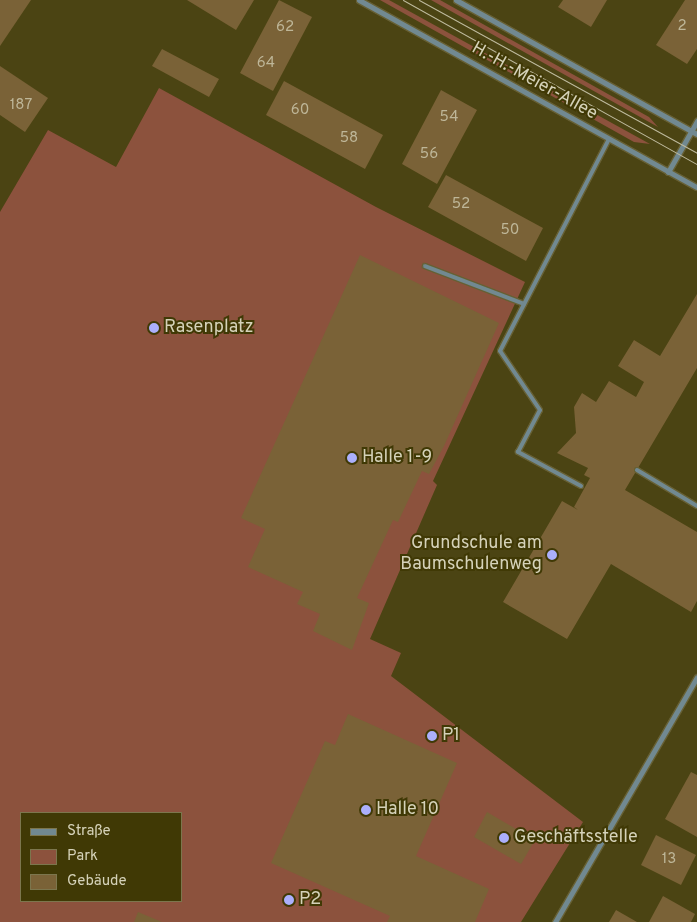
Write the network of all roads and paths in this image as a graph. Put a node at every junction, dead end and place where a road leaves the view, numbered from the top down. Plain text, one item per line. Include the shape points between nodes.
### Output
1 (359, 0) edge
2 (456, 0) edge
3 (697, 121) edge
4 (691, 131) junction
5 (697, 134) edge
6 (609, 139) junction
7 (668, 172) junction
8 (697, 187) edge
9 (424, 266) dead end
10 (524, 304) junction
11 (638, 470) dead end
12 (581, 486) dead end
13 (697, 506) edge
14 (697, 678) edge
15 (555, 922) edge

1 - 6 street, H.-H.-Meier-Allee
2 - 4 street, H.-H.-Meier-Allee
3 - 4 street
4 - 5 street, H.-H.-Meier-Allee
4 - 7 street
6 - 7 street, H.-H.-Meier-Allee
6 - 10 lane
7 - 8 street, H.-H.-Meier-Allee
9 - 10 lane
10 - 12 lane via 500,351 540,410 518,452
11 - 13 lane
14 - 15 street

